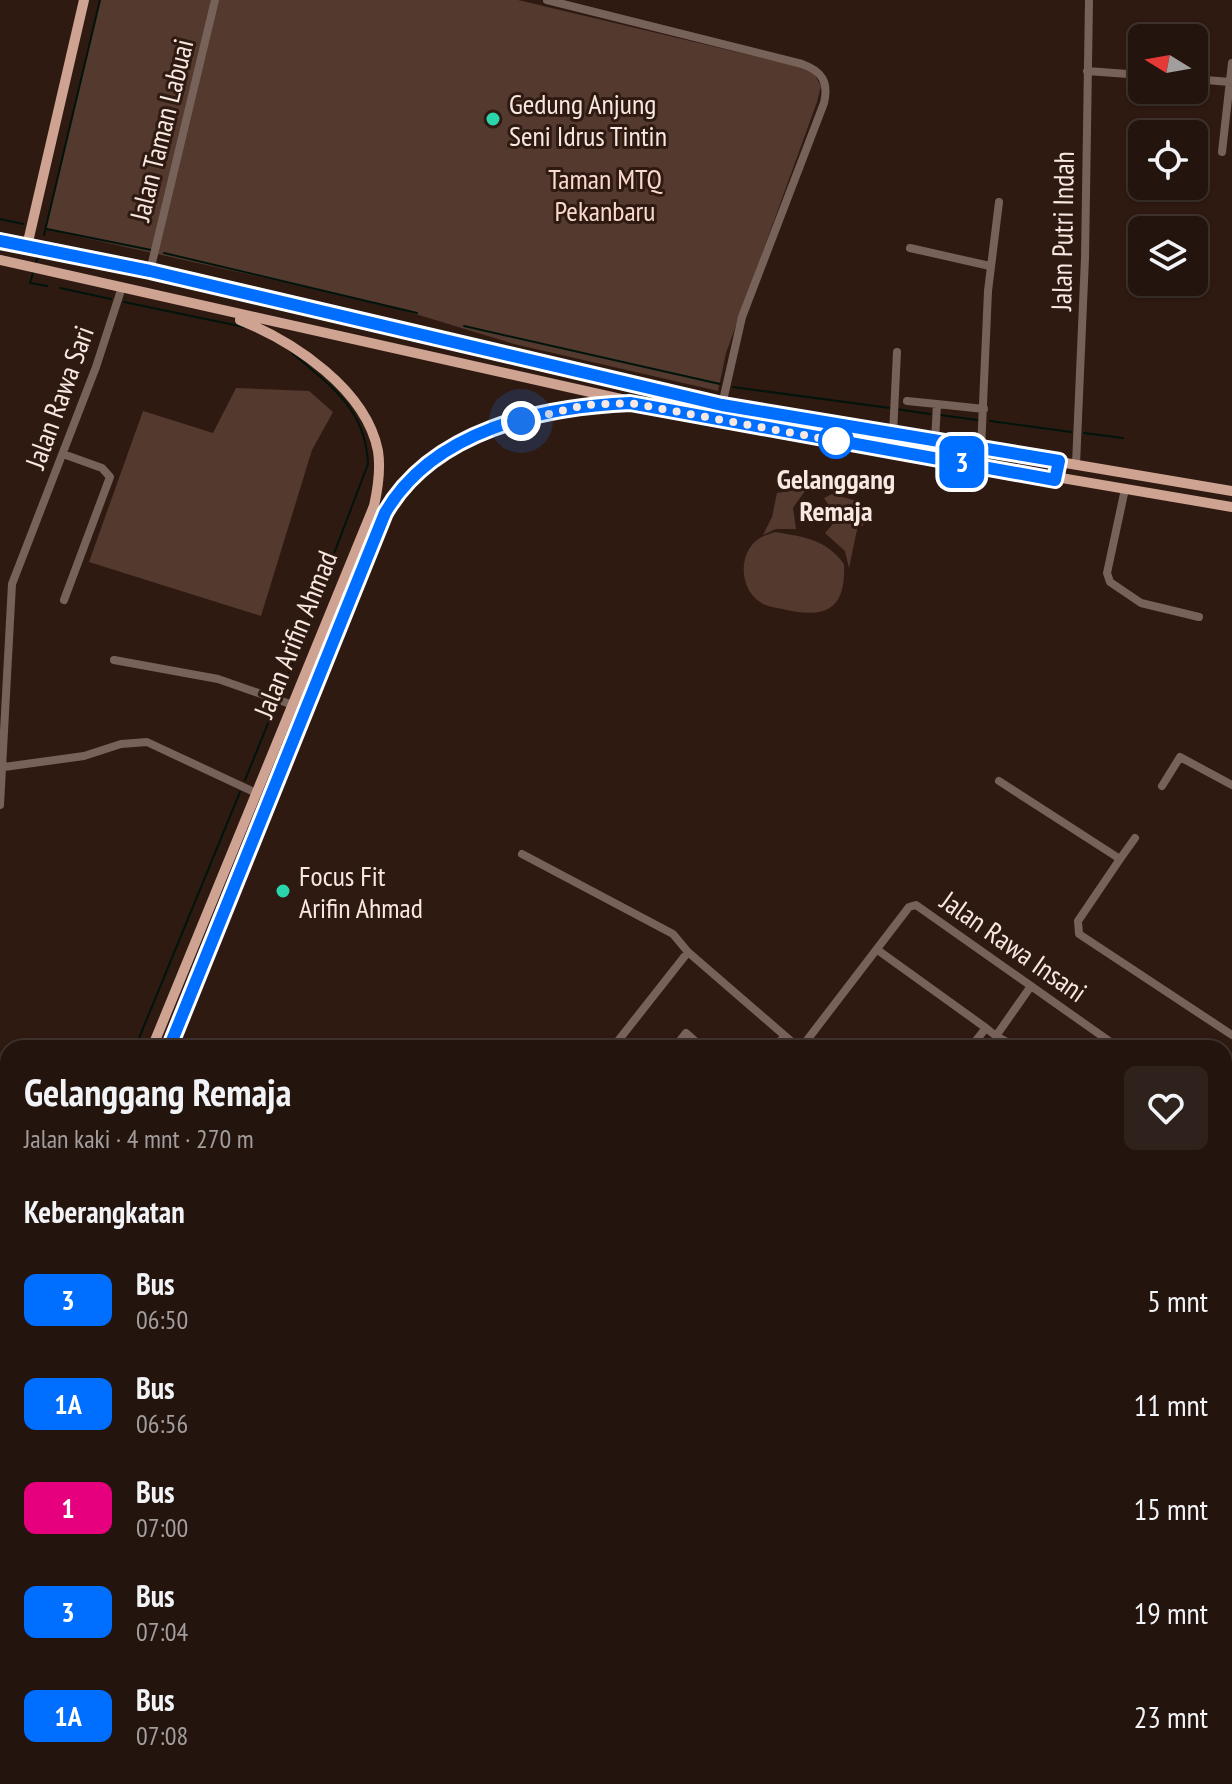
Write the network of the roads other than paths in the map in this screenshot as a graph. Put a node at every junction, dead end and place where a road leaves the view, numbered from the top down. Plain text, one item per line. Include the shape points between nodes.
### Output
1 (84, 0) edge
2 (215, 0) edge
3 (547, 0) edge
4 (1089, 0) edge
5 (1232, 63) edge
6 (1087, 71) junction
7 (1128, 74) edge
8 (1208, 80) edge
9 (1230, 82) junction
10 (1230, 96) edge
11 (1222, 152) dead end
12 (999, 202) dead end
13 (0, 241) edge
14 (27, 246) junction
15 (910, 248) dead end
16 (0, 260) edge
17 (990, 266) junction
18 (150, 271) junction
19 (122, 287) junction
20 (205, 306) junction
21 (424, 337) junction
22 (451, 343) junction
23 (897, 352) dead end
24 (419, 355) junction
25 (447, 361) junction
26 (907, 401) dead end
27 (630, 403) junction
28 (937, 404) junction
29 (722, 405) junction
30 (984, 409) junction
31 (893, 434) junction
32 (935, 441) junction
33 (981, 449) junction
34 (63, 454) junction
35 (1059, 461) junction
36 (1076, 464) junction
37 (1055, 480) junction
38 (1125, 489) junction
39 (1232, 491) edge
40 (1232, 507) edge
41 (64, 600) dead end
42 (4, 605) edge
43 (1199, 617) dead end
44 (114, 660) dead end
45 (293, 705) junction
46 (3, 771) edge
47 (999, 781) dead end
48 (1232, 785) edge
49 (1162, 786) dead end
50 (256, 793) junction
51 (0, 805) edge
52 (1135, 838) dead end
53 (522, 854) dead end
54 (1120, 859) junction
55 (208, 909) junction
56 (222, 915) junction
57 (879, 951) junction
58 (688, 952) junction
59 (1031, 986) junction
60 (986, 1028) junction
61 (1232, 1035) edge
62 (996, 1036) junction
63 (784, 1037) junction
64 (155, 1040) edge
65 (172, 1040) edge
66 (619, 1040) edge
67 (781, 1040) edge
68 (788, 1040) edge
69 (807, 1040) edge
70 (976, 1040) edge
71 (1003, 1040) edge
72 (1108, 1040) edge

1 - 14 main road
2 - 18 street, Jalan Taman Labuai
3 - 29 street via 802,64 825,81 824,103 742,317
4 - 6 street, Jalan Putri Indah
5 - 9 street
6 - 7 street
6 - 36 street, Jalan Putri Indah
8 - 9 street
9 - 10 street
10 - 11 street
12 - 17 street
13 - 14 main road
14 - 18 main road
15 - 17 street
16 - 19 main road
17 - 30 street
18 - 21 main road
19 - 20 main road
19 - 34 street, Jalan Rawa Sari
20 - 24 main road
20 - 45 main road, Jalan Arifin Ahmad via 274,336 319,369 354,402 377,448 374,506
21 - 22 main road
21 - 24 main road
22 - 25 main road
22 - 29 main road
23 - 31 street
24 - 25 main road
25 - 27 main road
26 - 28 street
27 - 37 main road
27 - 56 main road, Jalan Arifin Ahmad via 585,405 482,433 441,452 404,483 385,513
28 - 30 street
28 - 32 street
29 - 31 main road
30 - 33 street
31 - 32 main road
32 - 33 main road
33 - 35 main road
34 - 41 street via 102,468 110,477
34 - 42 street, Jalan Rawa Sari
35 - 36 main road
35 - 37 main road
36 - 39 main road
37 - 38 main road
38 - 40 main road
38 - 43 street via 1110,582 1141,603
42 - 46 street, Jalan Rawa Sari
44 - 45 street via 218,679
45 - 50 main road, Jalan Arifin Ahmad
46 - 50 street via 147,742
46 - 51 street, Jalan Rawa Sari
47 - 54 street
48 - 49 street via 1180,757
50 - 55 main road, Jalan Arifin Ahmad
52 - 54 street
53 - 58 street via 673,934
54 - 61 street via 1076,931
55 - 56 main road
55 - 64 main road, Jalan Arifin Ahmad
56 - 65 main road, Jalan Arifin Ahmad
57 - 59 street, Jalan Rawa Insani via 909,907 916,905
57 - 60 street
57 - 69 street, Jalan Rawa Insani
58 - 63 street
58 - 66 street
59 - 62 street
59 - 72 street, Jalan Rawa Insani
60 - 62 street
60 - 70 street
62 - 71 street
63 - 67 street
63 - 68 street

